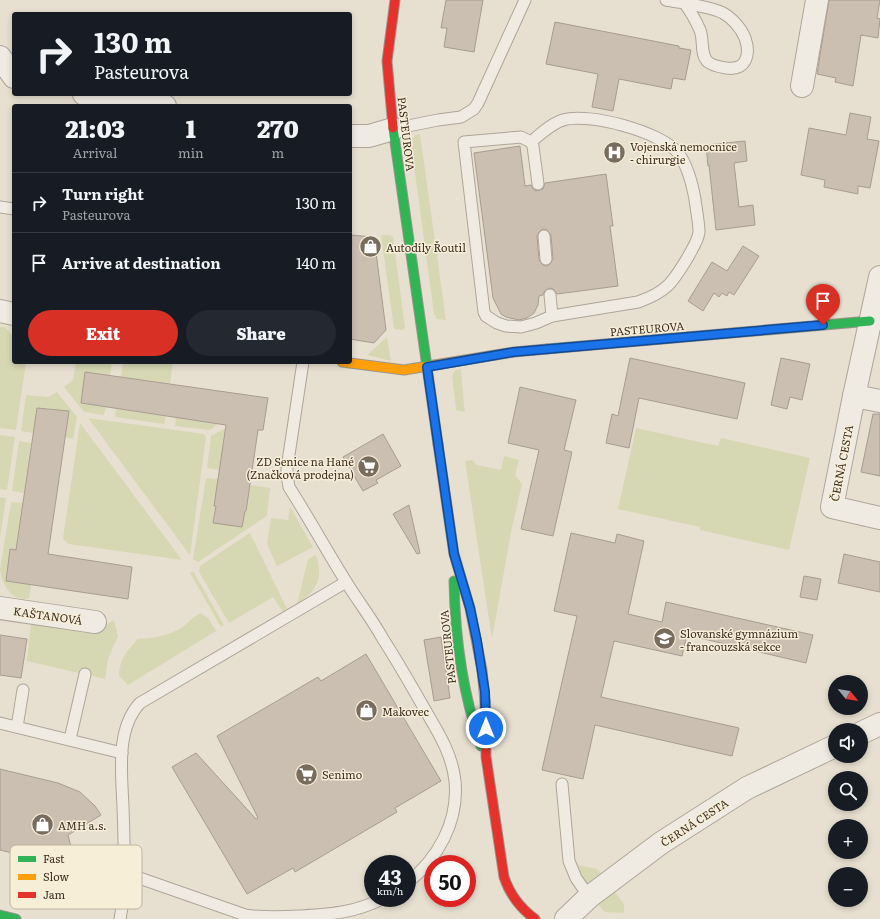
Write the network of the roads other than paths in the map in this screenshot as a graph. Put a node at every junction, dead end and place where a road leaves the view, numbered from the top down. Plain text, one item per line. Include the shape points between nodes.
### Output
1 (395, 0) edge
2 (525, 0) edge
3 (666, 0) edge
4 (817, 0) edge
5 (685, 4) junction
6 (0, 57) edge
7 (12, 74) edge
8 (0, 82) edge
9 (12, 84) edge
10 (802, 86) dead end
11 (98, 96) edge
12 (152, 104) edge
13 (394, 129) junction
14 (352, 136) edge
15 (531, 142) junction
16 (538, 184) dead end
17 (0, 207) edge
18 (12, 209) edge
19 (544, 236) dead end
20 (546, 259) dead end
21 (880, 280) edge
22 (550, 295) dead end
23 (0, 312) edge
24 (12, 314) edge
25 (552, 316) junction
26 (870, 321) junction
27 (352, 363) edge
28 (303, 364) edge
29 (427, 367) junction
30 (854, 396) junction
31 (880, 401) edge
32 (880, 518) edge
33 (454, 554) junction
34 (346, 582) junction
35 (0, 608) edge
36 (95, 622) dead end
37 (85, 674) dead end
38 (23, 690) dead end
39 (0, 723) edge
40 (880, 724) edge
41 (17, 727) junction
42 (868, 730) edge
43 (70, 739) junction
44 (828, 749) edge
45 (122, 753) junction
46 (486, 757) junction
47 (562, 784) dead end
48 (124, 845) edge
49 (416, 875) edge
50 (142, 879) edge
51 (589, 897) junction
52 (364, 906) edge
53 (122, 909) edge
54 (0, 915) edge
55 (16, 919) edge
56 (120, 919) edge
57 (535, 919) edge
58 (566, 919) edge

1 - 13 main road, PASTEUROVA via 388,50
2 - 13 lane via 474,109 461,117
3 - 5 lane
4 - 10 street
5 - 5 lane via 715,10 736,23 745,38 748,53 742,65 732,69 718,67 707,61 701,33 694,16
6 - 7 street
8 - 9 street
11 - 12 street
13 - 14 street via 369,136
13 - 29 main road, PASTEUROVA
15 - 16 lane
15 - 25 lane via 516,137 464,142 484,312 497,323 512,326 527,326
15 - 25 lane via 562,120 583,118 640,130 667,143 678,153 689,174 699,231 694,247 676,278 656,295 638,302
17 - 18 lane
19 - 20 lane
21 - 26 street, ČERNÁ CESTA
22 - 25 lane
23 - 24 street
26 - 29 main road, PASTEUROVA via 514,352
26 - 30 street, ČERNÁ CESTA
27 - 29 main road via 398,370
28 - 34 lane via 287,468 288,482
29 - 33 main road, PASTEUROVA
30 - 31 street
30 - 32 street, ČERNÁ CESTA via 832,507
33 - 46 main road, PASTEUROVA via 477,641 485,692
33 - 46 main road, PASTEUROVA via 457,642 465,698
34 - 45 lane via 140,703 127,727
34 - 49 lane via 383,637 434,725 452,765 455,781 449,829 431,860
35 - 36 street, KAŠTANOVÁ
37 - 43 lane
38 - 41 lane
39 - 41 lane
40 - 42 street
41 - 43 lane
43 - 45 lane
44 - 51 street, ČERNÁ CESTA via 730,798 661,843
45 - 48 lane
46 - 57 main road, PASTEUROVA via 507,887
47 - 51 lane via 569,861 576,878
50 - 52 lane via 245,915 331,915
51 - 58 street, ČERNÁ CESTA
53 - 56 lane
54 - 55 main road

